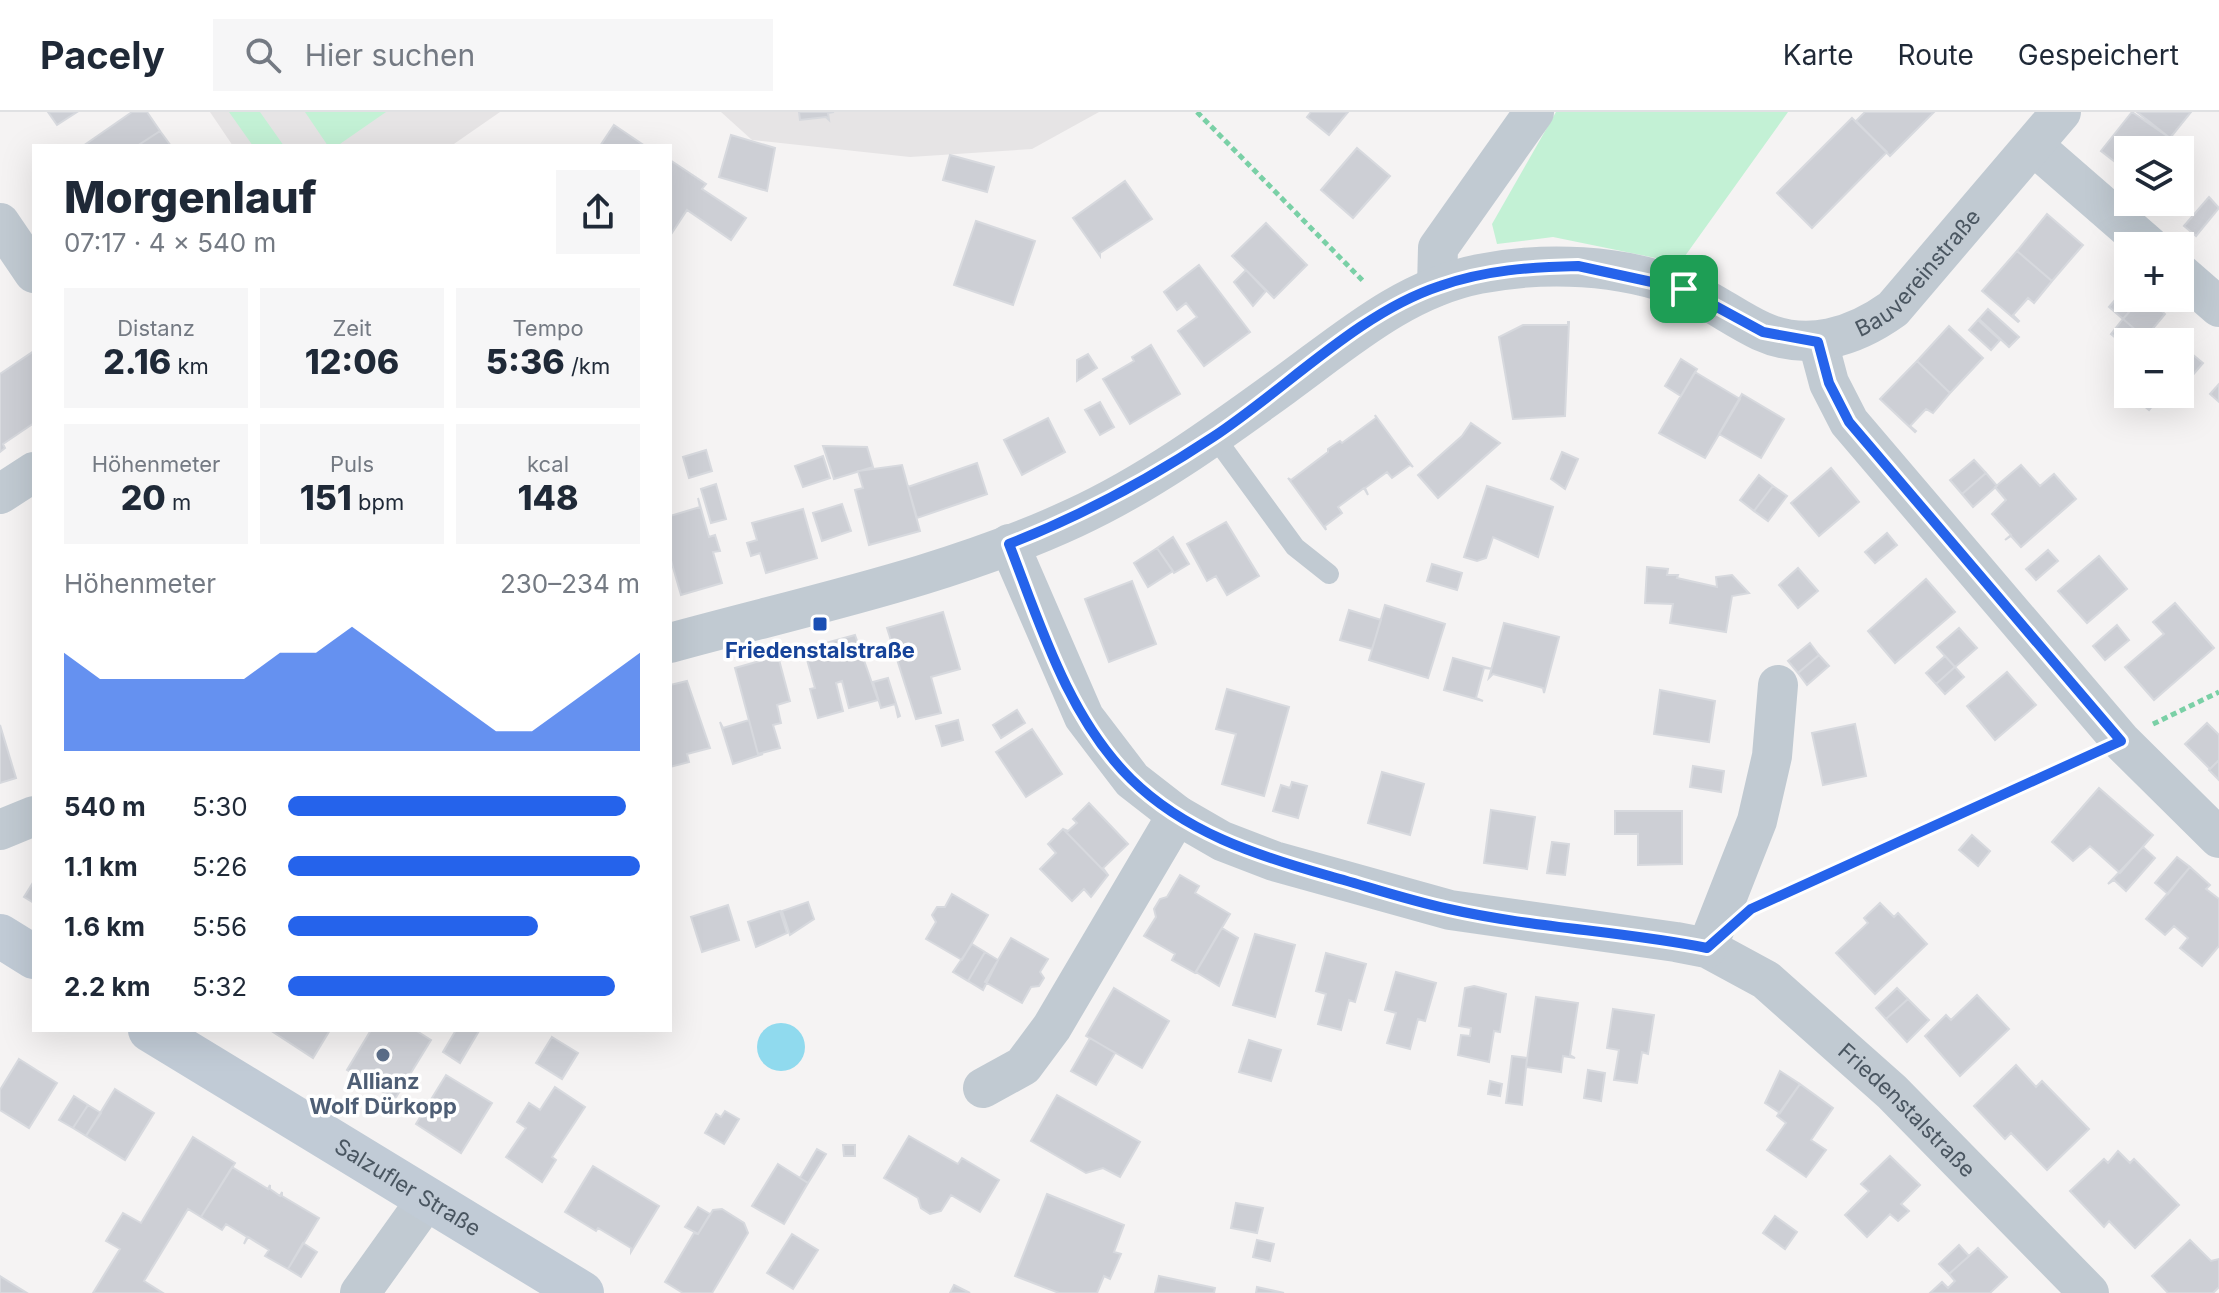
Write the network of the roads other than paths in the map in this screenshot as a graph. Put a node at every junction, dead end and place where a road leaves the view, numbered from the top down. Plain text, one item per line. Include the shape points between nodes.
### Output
1 (1534, 112) edge
2 (2061, 112) edge
3 (2034, 146) junction
4 (0, 223) edge
5 (2133, 232) edge
6 (32, 270) edge
7 (2194, 285) edge
8 (1437, 286) junction
9 (2219, 307) edge
10 (1818, 342) junction
11 (1214, 436) junction
12 (32, 473) edge
13 (0, 494) edge
14 (1009, 544) junction
15 (1329, 574) dead end
16 (672, 642) edge
17 (1778, 685) dead end
18 (1177, 815) junction
19 (32, 817) edge
20 (0, 830) edge
21 (2219, 838) edge
22 (0, 936) edge
23 (1707, 948) junction
24 (32, 956) edge
25 (153, 1032) edge
26 (983, 1088) dead end
27 (428, 1198) junction
28 (360, 1293) edge
29 (582, 1293) edge
30 (2089, 1293) edge

1 - 8 street via 1438,248
2 - 3 street, Bauvereinstraße
3 - 5 street
3 - 10 street, Bauvereinstraße via 1893,309 1870,326
4 - 6 street
7 - 9 street
8 - 10 street, Bauvereinstraße via 1478,274 1578,266 1684,289 1763,332
8 - 11 street, Bauvereinstraße via 1390,309
10 - 21 street via 1829,383 1849,422 2121,741
11 - 14 street, Bauvereinstraße via 1073,519
11 - 15 lane via 1295,547
12 - 13 street
14 - 16 street, Bauvereinstraße via 921,574
14 - 18 street, Friedenstalstraße via 1084,717 1132,780
17 - 23 street via 1772,756 1757,821
18 - 23 street, Friedenstalstraße via 1222,841 1274,861 1450,910
18 - 26 street via 1052,1027 1023,1066
19 - 20 street
22 - 24 main road
23 - 30 street, Friedenstalstraße via 1766,980 1892,1092
25 - 27 main road, Salzufler Straße
27 - 28 street
27 - 29 main road, Salzufler Straße

